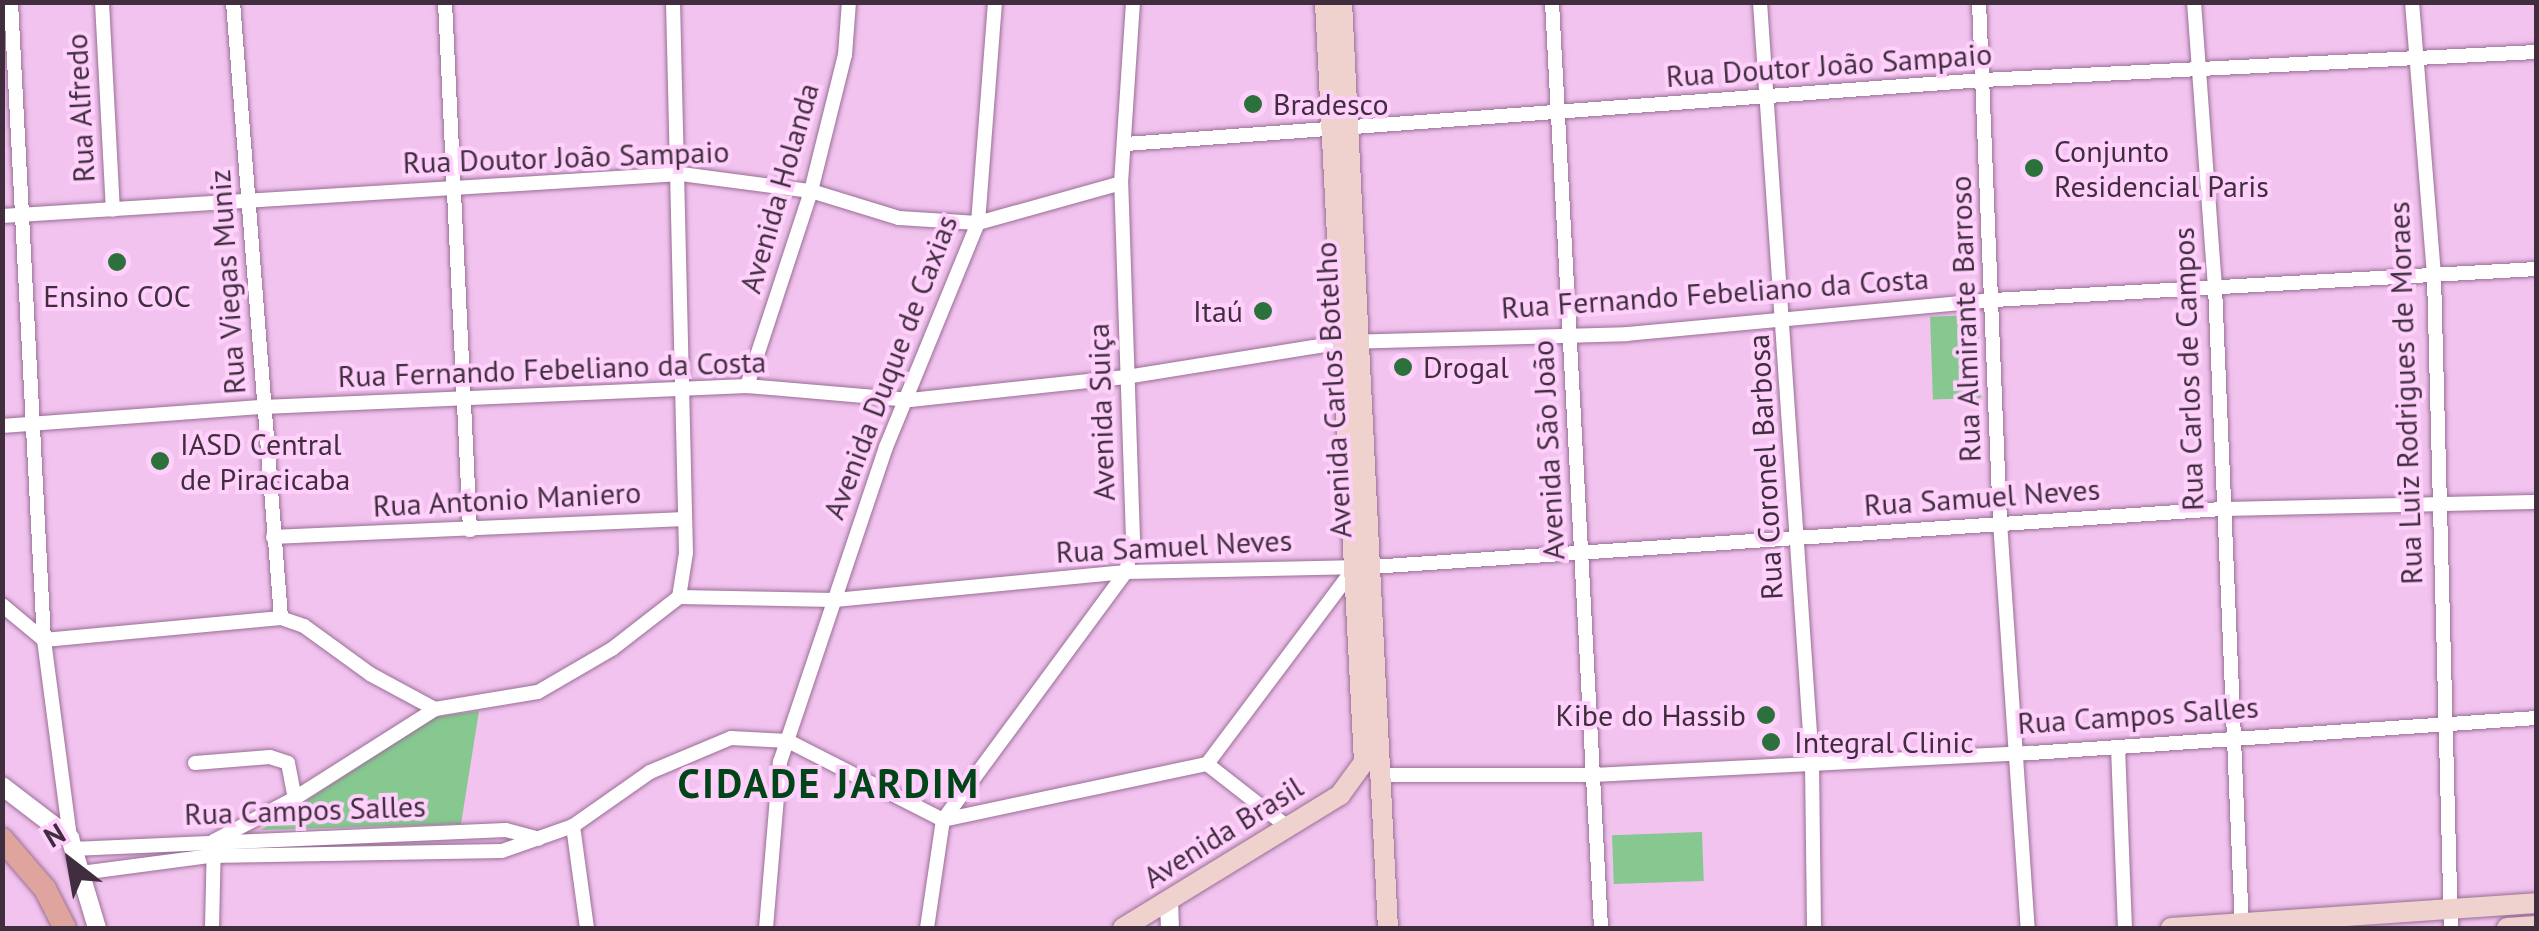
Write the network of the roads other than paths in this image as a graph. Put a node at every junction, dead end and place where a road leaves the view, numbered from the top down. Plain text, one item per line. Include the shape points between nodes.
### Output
1 (11, 2) edge
2 (102, 2) edge
3 (234, 2) edge
4 (445, 2) edge
5 (673, 2) edge
6 (848, 2) edge
7 (995, 2) edge
8 (1133, 2) edge
9 (1325, 2) edge
10 (1342, 2) edge
11 (1552, 2) edge
12 (1760, 2) edge
13 (1979, 2) edge
14 (2194, 2) edge
15 (2412, 2) edge
16 (2536, 52) edge
17 (2412, 60) junction
18 (2198, 68) junction
19 (1982, 80) junction
20 (1770, 94) junction
21 (1556, 114) junction
22 (1340, 131) junction
23 (1126, 144) junction
24 (680, 174) junction
25 (1121, 183) junction
26 (454, 186) junction
27 (812, 191) junction
28 (251, 200) junction
29 (113, 210) junction
30 (19, 215) junction
31 (2, 216) edge
32 (978, 223) junction
33 (2536, 268) edge
34 (2434, 276) junction
35 (2215, 287) junction
36 (1994, 300) junction
37 (1784, 318) junction
38 (1568, 335) junction
39 (1353, 342) junction
40 (1126, 377) junction
41 (748, 386) junction
42 (680, 389) junction
43 (461, 400) junction
44 (910, 400) junction
45 (262, 407) junction
46 (30, 424) junction
47 (2, 426) edge
48 (2536, 502) edge
49 (2438, 505) junction
50 (2221, 509) junction
51 (684, 519) junction
52 (2000, 522) junction
53 (470, 530) junction
54 (273, 536) junction
55 (1795, 538) junction
56 (1582, 554) junction
57 (1364, 567) junction
58 (1126, 572) junction
59 (678, 598) junction
60 (836, 600) junction
61 (2, 605) edge
62 (281, 618) junction
63 (44, 640) junction
64 (434, 709) junction
65 (2536, 718) edge
66 (2441, 723) junction
67 (2232, 734) junction
68 (788, 741) junction
69 (1366, 744) junction
70 (2118, 747) junction
71 (2018, 752) junction
72 (1812, 762) junction
73 (195, 763) dead end
74 (1208, 764) junction
75 (1593, 774) junction
76 (1352, 784) junction
77 (2, 786) edge
78 (1384, 786) junction
79 (295, 798) junction
80 (943, 820) junction
81 (572, 826) junction
82 (1289, 828) junction
83 (336, 835) junction
84 (540, 839) junction
85 (71, 844) junction
86 (6, 847) edge
87 (213, 848) junction
88 (338, 852) junction
89 (81, 874) junction
90 (1169, 900) junction
91 (2536, 903) edge
92 (2450, 920) edge
93 (2242, 926) edge
94 (2536, 926) edge
95 (69, 928) edge
96 (97, 928) edge
97 (212, 928) edge
98 (587, 928) edge
99 (766, 928) edge
100 (927, 928) edge
101 (1124, 928) edge
102 (1170, 928) edge
103 (1388, 928) edge
104 (1601, 928) edge
105 (1814, 928) edge
106 (2028, 928) edge
107 (2125, 928) edge
108 (2171, 928) edge
109 (2507, 928) edge

1 - 30 street
2 - 29 street, Rua Alfredo
3 - 28 street, Rua Viegas Muniz
4 - 26 street
5 - 24 street
6 - 27 street, Avenida Holanda via 845,55
7 - 32 street, Avenida Duque de Caxias
8 - 23 street, Avenida Suiça
9 - 22 main road, Avenida Carlos Botelho
10 - 22 main road, Avenida Carlos Botelho
11 - 21 street, Avenida São João
12 - 20 street, Rua Coronel Barbosa
13 - 19 street, Rua Almirante Barroso
14 - 18 street, Rua Carlos de Campos
15 - 17 street, Rua Luiz Rodrigues de Moraes
16 - 17 street, Rua Doutor João Sampaio
17 - 18 street, Rua Doutor João Sampaio
17 - 34 street, Rua Luiz Rodrigues de Moraes
18 - 19 street, Rua Doutor João Sampaio
18 - 35 street, Rua Carlos de Campos
19 - 20 street, Rua Doutor João Sampaio
19 - 36 street, Rua Almirante Barroso
20 - 21 street, Rua Doutor João Sampaio
20 - 37 street, Rua Coronel Barbosa
21 - 22 street, Rua Doutor João Sampaio
21 - 38 street, Avenida São João
22 - 23 street, Rua Doutor João Sampaio
22 - 39 main road, Avenida Carlos Botelho
23 - 25 street, Avenida Suiça
24 - 26 street, Rua Doutor João Sampaio
24 - 27 street, Rua Doutor João Sampaio
24 - 42 street
25 - 32 street, Rua Doutor João Sampaio
25 - 40 street, Avenida Suiça
26 - 28 street, Rua Doutor João Sampaio
26 - 43 street
27 - 32 street, Rua Doutor João Sampaio via 899,218
27 - 41 street, Avenida Holanda
28 - 29 street, Rua Doutor João Sampaio
28 - 45 street, Rua Viegas Muniz
29 - 30 street, Rua Doutor João Sampaio
30 - 31 street, Rua Doutor João Sampaio
30 - 46 street
32 - 44 street, Avenida Duque de Caxias
33 - 34 street, Rua Fernando Febeliano da Costa
34 - 35 street, Rua Fernando Febeliano da Costa
34 - 49 street, Rua Luiz Rodrigues de Moraes
35 - 36 street, Rua Fernando Febeliano da Costa
35 - 50 street, Rua Carlos de Campos
36 - 37 street, Rua Fernando Febeliano da Costa
36 - 52 street, Rua Almirante Barroso
37 - 38 street, Rua Fernando Febeliano da Costa
37 - 55 street, Rua Coronel Barbosa
38 - 39 street, Rua Fernando Febeliano da Costa
38 - 56 street, Avenida São João
39 - 40 street, Rua Fernando Febeliano da Costa
39 - 57 main road, Avenida Carlos Botelho
40 - 44 street, Rua Fernando Febeliano da Costa
40 - 58 street, Avenida Suiça via 1133,539
41 - 42 street, Rua Fernando Febeliano da Costa
41 - 44 street, Rua Fernando Febeliano da Costa
42 - 43 street, Rua Fernando Febeliano da Costa
42 - 51 street
43 - 45 street, Rua Fernando Febeliano da Costa
43 - 53 street
44 - 60 street, Avenida Duque de Caxias via 886,447
45 - 46 street, Rua Fernando Febeliano da Costa
45 - 54 street, Rua Viegas Muniz
46 - 47 street, Rua Fernando Febeliano da Costa
46 - 63 street
48 - 49 street, Rua Samuel Neves
49 - 50 street, Rua Samuel Neves
49 - 66 street, Rua Luiz Rodrigues de Moraes
50 - 52 street, Rua Samuel Neves
50 - 67 street, Rua Carlos de Campos
51 - 53 street, Rua Antonio Maniero
51 - 59 street
52 - 55 street, Rua Samuel Neves
52 - 71 street, Rua Almirante Barroso
53 - 54 street, Rua Antonio Maniero
54 - 62 street, Rua Viegas Muniz
55 - 56 street, Rua Samuel Neves
55 - 72 street, Rua Coronel Barbosa
56 - 57 street, Rua Samuel Neves
56 - 75 street, Avenida São João
57 - 58 street, Rua Samuel Neves
57 - 69 main road, Avenida Carlos Botelho
57 - 74 street
57 - 78 main road, Avenida Carlos Botelho
58 - 60 street, Rua Samuel Neves
58 - 80 street, Avenida Suiça
59 - 60 street, Rua Samuel Neves
59 - 64 street via 538,692
60 - 68 street, Avenida Duque de Caxias
61 - 63 street
62 - 63 street
62 - 64 street
63 - 85 street
64 - 79 street
65 - 66 street, Rua Campos Salles
66 - 67 street, Rua Campos Salles
66 - 92 street, Rua Luiz Rodrigues de Moraes
67 - 70 street, Rua Campos Salles
67 - 93 street, Rua Carlos de Campos
68 - 80 street, Rua Campos Salles
68 - 81 street, Rua Campos Salles via 731,738 690,753
68 - 99 street, Avenida Duque de Caxias via 780,762
69 - 76 main road
69 - 78 main road
70 - 71 street, Rua Campos Salles
70 - 107 street
71 - 72 street, Rua Campos Salles
71 - 106 street, Rua Almirante Barroso
72 - 75 street, Rua Campos Salles
72 - 105 street, Rua Coronel Barbosa
73 - 79 street via 270,757 288,763
74 - 80 street
74 - 82 street
75 - 78 street, Rua Campos Salles
75 - 104 street, Avenida São João
76 - 78 main road
76 - 82 main road, Avenida Brasil
77 - 85 street
78 - 103 main road, Avenida Carlos Botelho
79 - 87 street
80 - 100 street
81 - 84 street, Rua Campos Salles
81 - 98 street
82 - 90 main road, Avenida Brasil
83 - 84 street, Rua Campos Salles via 506,830
83 - 87 street, Rua Campos Salles
83 - 88 street
84 - 88 street, Rua Campos Salles via 502,851
85 - 87 street, Rua Campos Salles
85 - 89 street
86 - 95 main road via 46,889
87 - 88 street, Rua Campos Salles
87 - 89 street, Rua Campos Salles
87 - 97 street
89 - 96 street
90 - 101 main road, Avenida Brasil
90 - 102 street
91 - 92 main road
92 - 93 main road
93 - 108 main road
94 - 109 main road

